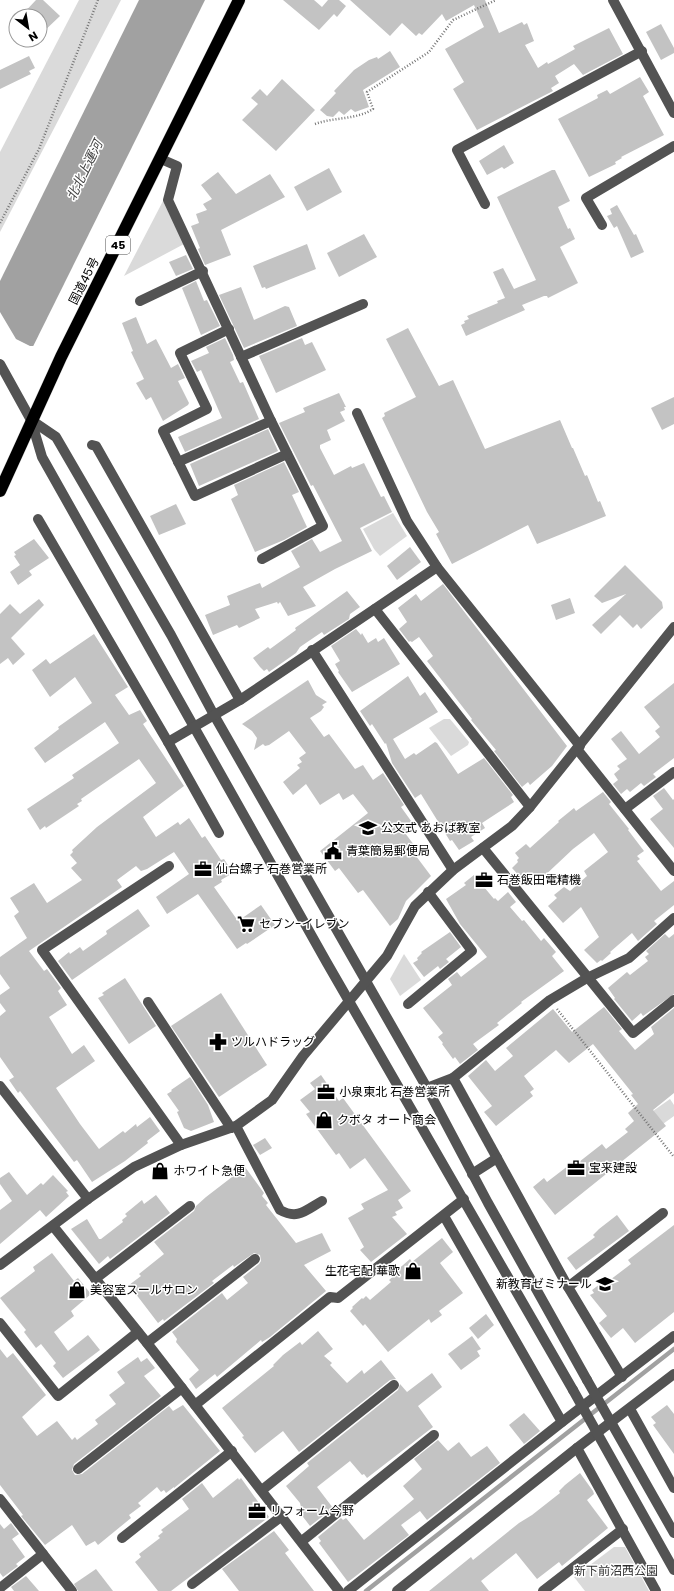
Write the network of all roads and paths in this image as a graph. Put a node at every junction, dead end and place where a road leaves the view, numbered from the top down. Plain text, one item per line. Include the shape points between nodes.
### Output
1 (98, 0) edge
2 (239, 0) edge
3 (496, 0) edge
4 (613, 0) edge
5 (642, 51) junction
6 (674, 113) edge
7 (315, 124) dead end
8 (674, 146) edge
9 (161, 158) junction
10 (485, 204) dead end
11 (0, 223) edge
12 (602, 225) dead end
13 (202, 271) junction
14 (140, 301) dead end
15 (363, 304) dead end
16 (228, 329) junction
17 (241, 357) junction
18 (0, 364) edge
19 (357, 413) dead end
20 (31, 420) junction
21 (271, 421) junction
22 (92, 444) dead end
23 (287, 454) junction
24 (178, 462) junction
25 (0, 491) edge
26 (38, 519) dead end
27 (262, 559) dead end
28 (437, 568) junction
29 (375, 609) junction
30 (674, 627) edge
31 (312, 650) junction
32 (240, 700) junction
33 (214, 716) junction
34 (194, 727) junction
35 (168, 742) junction
36 (578, 748) junction
37 (674, 772) edge
38 (530, 807) junction
39 (625, 809) junction
40 (219, 833) dead end
41 (483, 848) junction
42 (169, 866) dead end
43 (453, 870) junction
44 (674, 871) edge
45 (428, 892) junction
46 (674, 918) edge
47 (588, 978) junction
48 (367, 981) junction
49 (550, 1000) junction
50 (674, 1000) edge
51 (350, 1001) junction
52 (148, 1002) dead end
53 (408, 1004) dead end
54 (452, 1078) junction
55 (0, 1086) edge
56 (427, 1088) junction
57 (233, 1127) junction
58 (182, 1145) junction
59 (674, 1157) edge
60 (497, 1158) junction
61 (472, 1174) junction
62 (88, 1199) junction
63 (464, 1199) junction
64 (322, 1201) dead end
65 (190, 1206) dead end
66 (663, 1213) dead end
67 (444, 1216) junction
68 (53, 1226) junction
69 (255, 1259) dead end
70 (0, 1265) edge
71 (95, 1279) junction
72 (568, 1287) junction
73 (0, 1323) edge
74 (138, 1332) junction
75 (674, 1336) edge
76 (147, 1343) junction
77 (674, 1374) edge
78 (622, 1377) junction
79 (394, 1385) dead end
80 (182, 1388) junction
81 (195, 1405) junction
82 (630, 1409) junction
83 (562, 1422) junction
84 (434, 1435) dead end
85 (577, 1448) junction
86 (232, 1452) junction
87 (78, 1469) dead end
88 (674, 1488) edge
89 (262, 1490) junction
90 (0, 1499) edge
91 (282, 1516) junction
92 (623, 1529) junction
93 (674, 1533) edge
94 (122, 1538) dead end
95 (302, 1541) junction
96 (43, 1554) junction
97 (674, 1570) edge
98 (192, 1584) dead end
99 (0, 1588) edge
100 (72, 1591) edge
101 (339, 1591) edge
102 (348, 1591) edge
103 (397, 1591) edge
104 (543, 1591) edge
105 (656, 1591) edge

1 - 11 path via 39,149
2 - 9 highway, 国道45号 / 45
3 - 7 path via 453,20 429,52 367,92 374,109 347,118
4 - 5 street
5 - 6 street
5 - 10 street via 457,150
8 - 12 street via 586,198
9 - 13 street via 176,166 168,200
9 - 20 highway, 国道45号 / 45
13 - 14 street
13 - 16 street
15 - 17 street
16 - 17 street
16 - 24 street via 180,353 207,409 163,430
17 - 21 street
18 - 20 street
19 - 28 street via 407,521
20 - 25 highway, 国道45号 / 45
20 - 33 street via 56,437 171,635
20 - 34 street via 42,457
21 - 23 street
21 - 24 street
22 - 32 street via 96,446
23 - 24 street via 194,496
23 - 27 street via 323,526
26 - 35 street
28 - 29 street
28 - 36 street
29 - 31 street
29 - 38 street
30 - 36 street
31 - 32 street
31 - 43 street
32 - 33 street
33 - 34 street
33 - 48 street
34 - 35 street
34 - 51 street
35 - 40 street
36 - 38 street
36 - 39 street
37 - 39 street
38 - 41 street via 512,826
39 - 44 street
41 - 43 street
41 - 47 street
42 - 58 street via 42,950
43 - 45 street
45 - 48 street via 415,906 387,956
45 - 53 street via 472,950
46 - 47 street via 629,958
47 - 49 street
47 - 50 street via 633,1033
48 - 51 street
48 - 56 street
49 - 54 street
49 - 59 path
51 - 57 street via 303,1056 272,1100
51 - 63 street
52 - 57 street
54 - 56 street
54 - 60 street
55 - 62 street
56 - 61 street
57 - 58 street
57 - 64 street via 280,1210 289,1215 298,1214
58 - 62 street via 134,1167
60 - 61 street
60 - 72 street
61 - 93 street, bridge
62 - 68 street
63 - 67 street
63 - 97 street, bridge
65 - 71 street
66 - 72 street
67 - 81 street via 338,1298 330,1298
67 - 83 street
68 - 70 street
68 - 71 street
69 - 76 street
71 - 74 street
72 - 78 street
73 - 74 street via 58,1396
74 - 76 street
75 - 78 street
76 - 80 street
77 - 82 street
78 - 83 street
79 - 89 street
80 - 81 street
80 - 87 street
81 - 86 street
82 - 85 street
82 - 88 street
83 - 102 street
84 - 95 street
85 - 92 street
85 - 103 street
86 - 89 street
86 - 94 street
89 - 91 street
90 - 96 street
91 - 95 street
91 - 98 street
92 - 104 street
92 - 105 street
95 - 101 street
96 - 99 street
96 - 100 street

